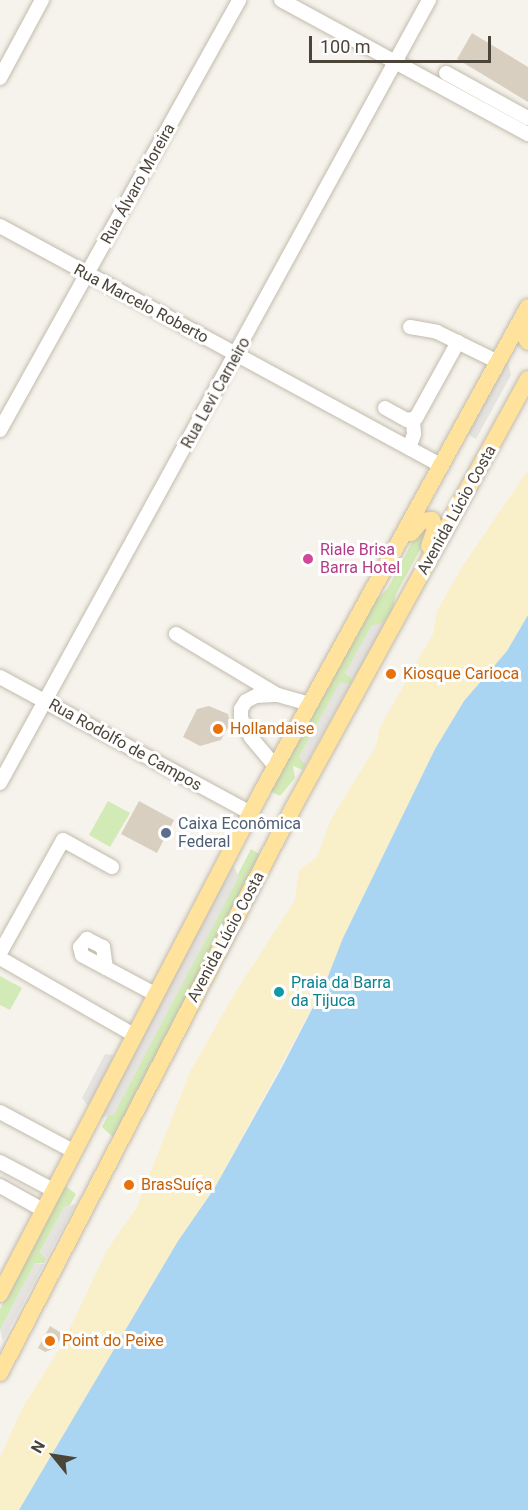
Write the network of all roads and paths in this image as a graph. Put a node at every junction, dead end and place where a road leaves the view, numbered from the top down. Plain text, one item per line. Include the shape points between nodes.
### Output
1 (42, 0) edge
2 (239, 0) edge
3 (281, 0) edge
4 (429, 0) edge
5 (396, 61) junction
6 (446, 73) dead end
7 (0, 78) edge
8 (528, 118) edge
9 (528, 134) edge
10 (0, 226) edge
11 (88, 275) junction
12 (528, 307) edge
13 (528, 318) edge
14 (410, 327) dead end
15 (458, 342) junction
16 (528, 342) edge
17 (237, 356) junction
18 (498, 362) junction
19 (528, 379) edge
20 (385, 408) dead end
21 (413, 420) junction
22 (2, 423) edge
23 (409, 448) junction
24 (442, 466) junction
25 (386, 564) junction
26 (412, 592) junction
27 (176, 634) dead end
28 (0, 677) edge
29 (278, 695) junction
30 (46, 701) junction
31 (310, 704) junction
32 (275, 766) junction
33 (0, 783) edge
34 (250, 813) junction
35 (112, 867) dead end
36 (0, 953) edge
37 (0, 958) edge
38 (106, 968) dead end
39 (155, 994) junction
40 (134, 1035) junction
41 (0, 1112) edge
42 (73, 1151) junction
43 (0, 1162) edge
44 (0, 1186) edge
45 (53, 1190) junction
46 (43, 1210) junction
47 (0, 1294) edge
48 (0, 1373) edge

1 - 7 street
2 - 11 street, Rua Álvaro Moreira
3 - 5 street
4 - 5 street, Rua Levi Carneiro
5 - 9 street
5 - 17 street, Rua Levi Carneiro
6 - 8 street
10 - 11 street, Rua Marcelo Roberto
11 - 17 street, Rua Marcelo Roberto
11 - 22 street, Rua Álvaro Moreira
12 - 18 main road
13 - 16 main road via 523,333
14 - 15 street via 434,331
15 - 18 street
15 - 21 street
17 - 23 street, Rua Marcelo Roberto
17 - 30 street, Rua Levi Carneiro
18 - 24 main road
19 - 26 main road, Avenida Lúcio Costa
20 - 21 street
21 - 23 street
23 - 24 street, Rua Marcelo Roberto
24 - 25 main road
25 - 26 main road via 421,521 432,520 435,529
25 - 31 main road
26 - 48 main road, Avenida Lúcio Costa via 293,808
27 - 29 street
28 - 30 street, Rua Rodolfo de Campos
29 - 31 street
29 - 32 street via 246,700 241,718
30 - 33 street, Rua Levi Carneiro
30 - 34 street, Rua Rodolfo de Campos
31 - 32 main road
32 - 34 main road
34 - 39 main road
35 - 36 street via 63,840
37 - 40 street
38 - 39 street
39 - 40 main road
40 - 42 main road
41 - 42 street
42 - 45 main road
43 - 45 street
44 - 46 street
45 - 46 main road
46 - 47 main road

